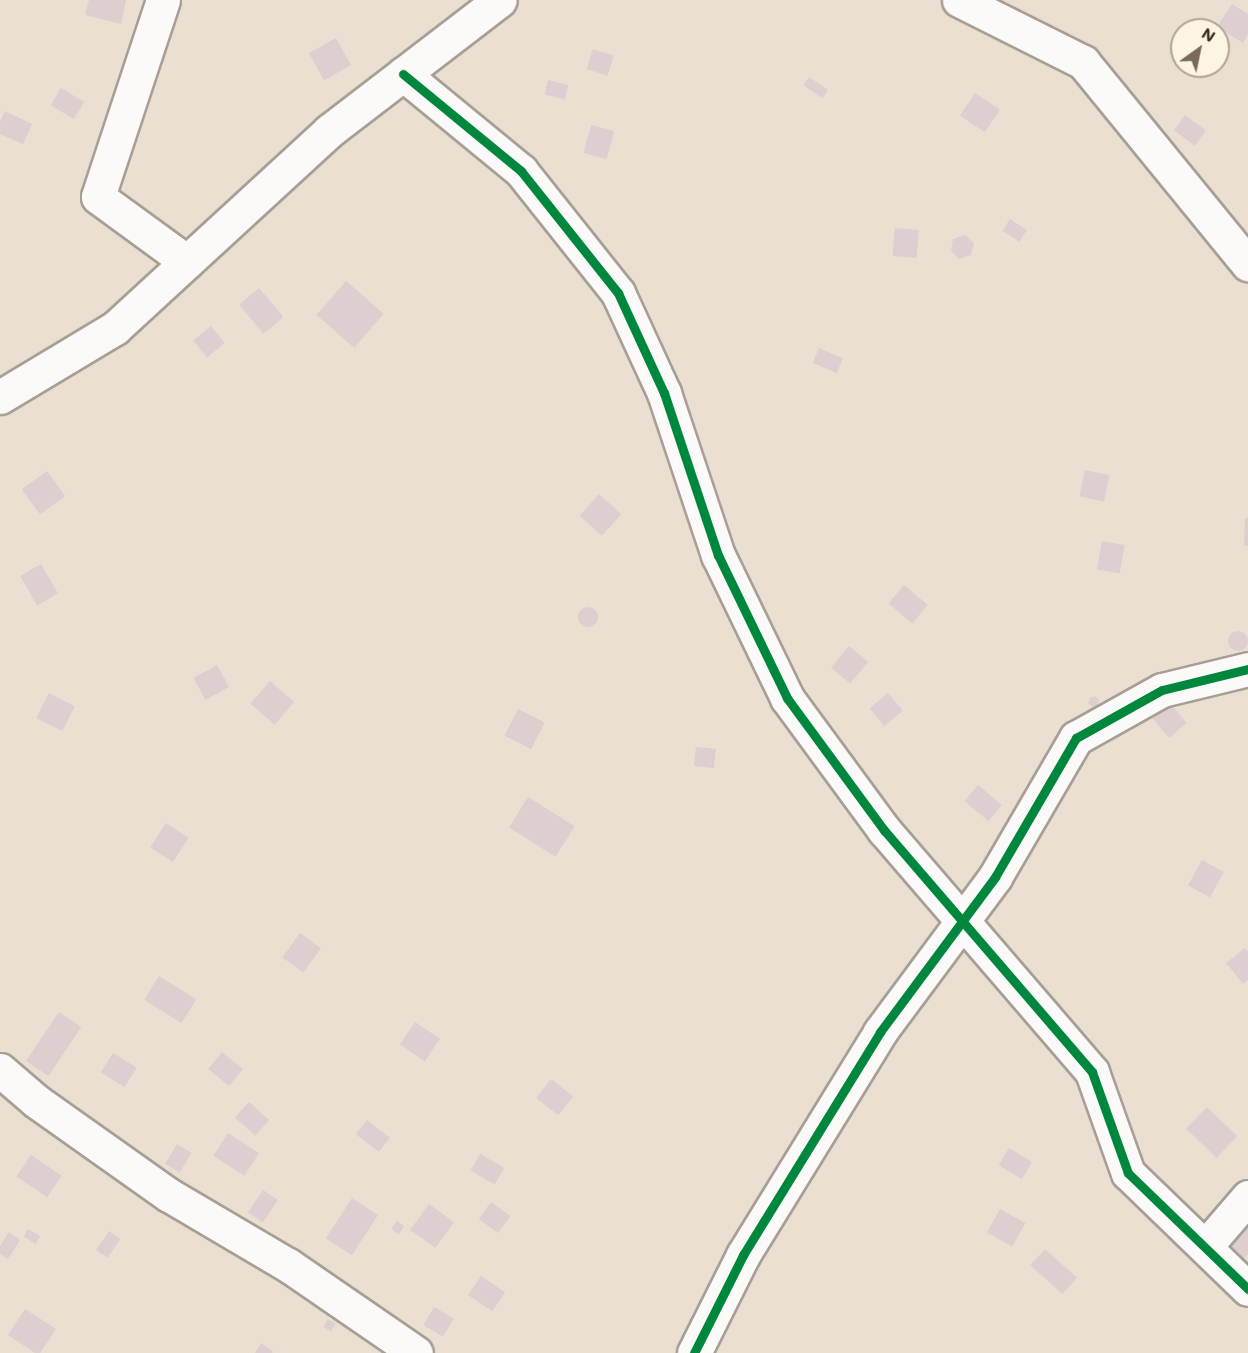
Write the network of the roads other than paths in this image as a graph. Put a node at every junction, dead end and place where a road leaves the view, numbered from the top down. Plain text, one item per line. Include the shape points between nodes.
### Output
1 (163, 0) edge
2 (500, 0) edge
3 (958, 0) edge
4 (403, 74) junction
5 (187, 262) junction
6 (1248, 264) edge
7 (0, 397) edge
8 (1248, 669) edge
9 (961, 922) junction
10 (0, 1070) edge
11 (1248, 1197) edge
12 (1205, 1247) junction
13 (1248, 1289) edge
14 (416, 1353) edge
15 (694, 1353) edge

1 - 5 street via 98,197
2 - 4 street
3 - 6 street via 1083,62
4 - 5 street via 329,131
4 - 9 street via 521,171 618,293 664,393 718,555 787,698 885,830
5 - 7 street via 115,328
8 - 9 street via 1162,690 1076,738 995,877
9 - 12 street via 1092,1072 1128,1173
9 - 15 street via 874,1042 743,1255
10 - 14 street via 36,1101 169,1195 288,1265
11 - 12 street
12 - 13 street

